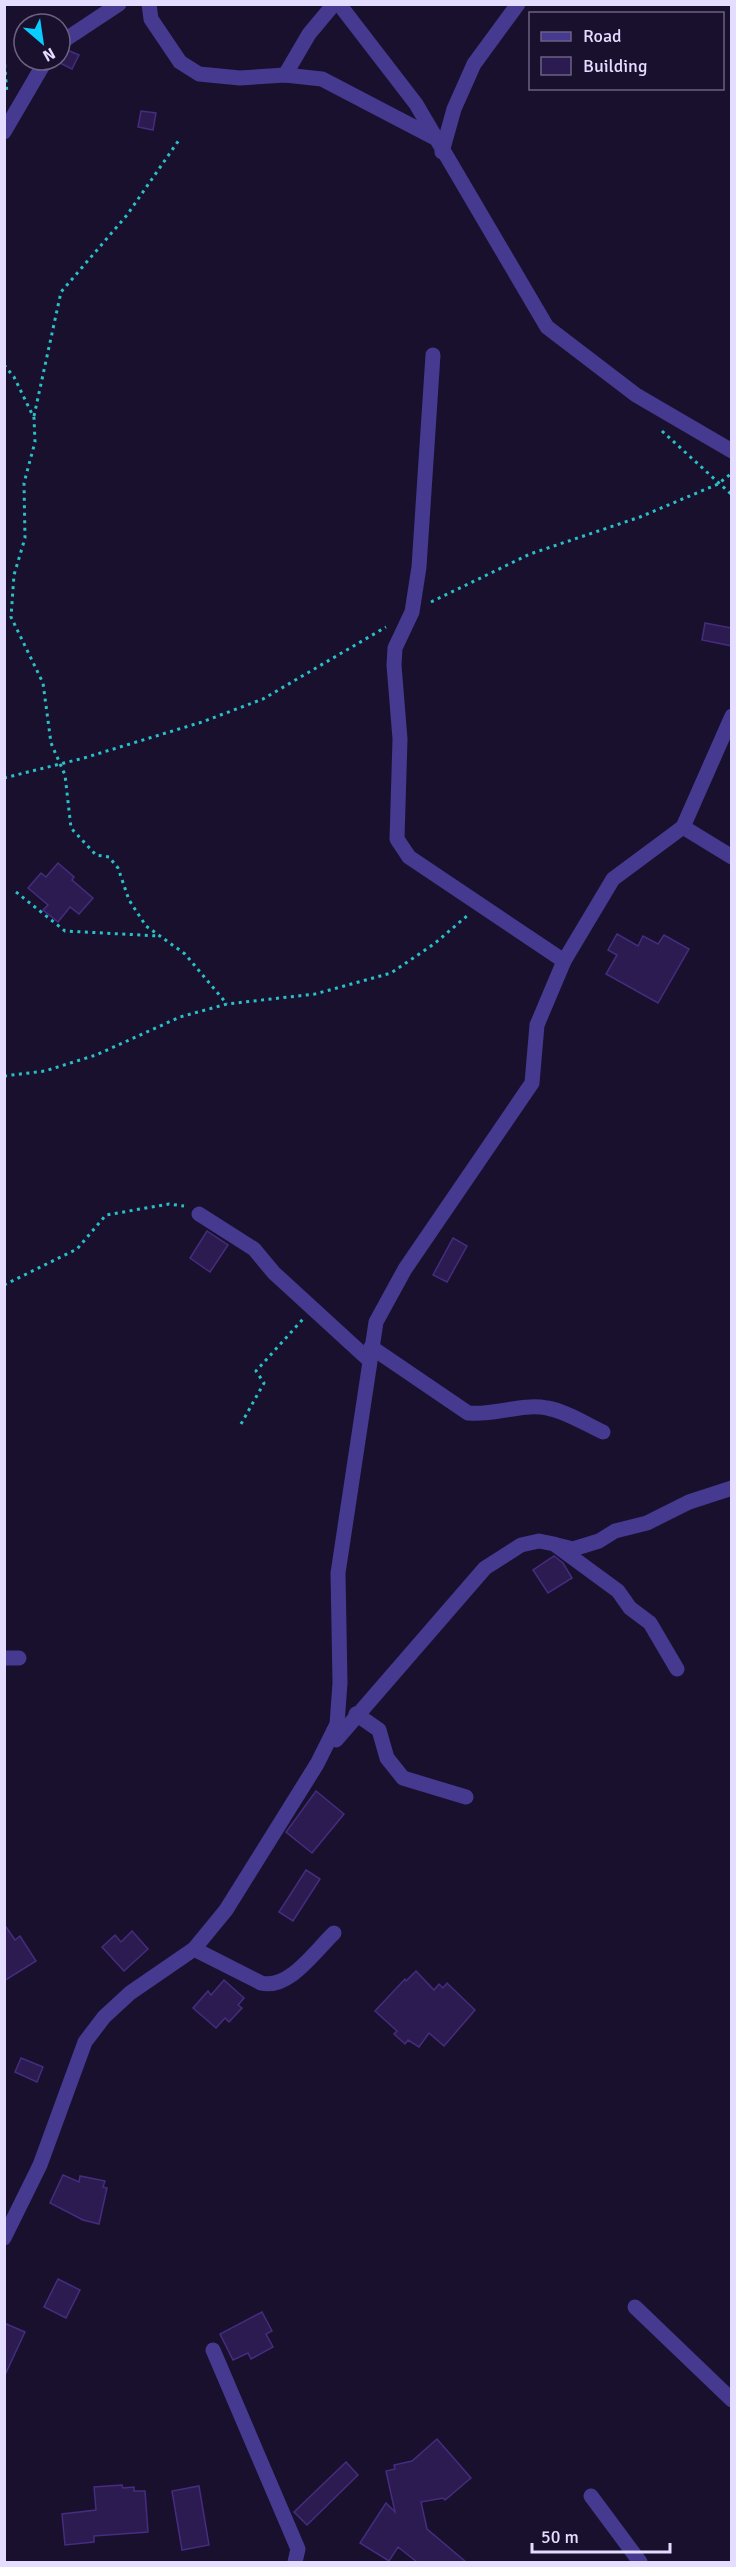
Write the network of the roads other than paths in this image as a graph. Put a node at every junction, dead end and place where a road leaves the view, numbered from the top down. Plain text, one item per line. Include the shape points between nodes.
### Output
1 (119, 4) edge
2 (149, 4) edge
3 (334, 4) edge
4 (339, 4) edge
5 (510, 8) edge
6 (72, 35) edge
7 (39, 72) edge
8 (285, 75) junction
9 (4, 132) edge
10 (439, 145) junction
11 (433, 355) dead end
12 (732, 451) edge
13 (732, 716) edge
14 (728, 737) edge
15 (683, 827) junction
16 (732, 858) edge
17 (564, 961) junction
18 (199, 1214) road end
19 (370, 1353) junction
20 (603, 1432) dead end
21 (732, 1488) edge
22 (554, 1544) junction
23 (677, 1669) dead end
24 (356, 1714) junction
25 (317, 1764) junction
26 (466, 1797) dead end
27 (334, 1933) dead end
28 (194, 1949) junction
29 (4, 2238) edge
30 (635, 2307) dead end
31 (213, 2350) dead end
32 (732, 2400) edge
33 (591, 2496) dead end
34 (295, 2562) edge
35 (640, 2562) edge

1 - 6 street
2 - 8 street via 152,19 180,62 199,74 240,78
3 - 8 street via 309,34
4 - 10 street via 416,104
5 - 10 street via 474,64
7 - 9 street
8 - 10 street via 336,84
10 - 12 street via 547,327 636,395
11 - 17 street via 418,567 412,612 395,648 400,739 397,839 409,857
13 - 14 street
14 - 15 street
15 - 16 street
15 - 17 street via 613,879
17 - 19 street via 537,1025 532,1083 405,1269 376,1322
18 - 19 street via 254,1249 312,1309
19 - 20 street via 468,1413 485,1415 548,1408
19 - 25 street via 338,1573 337,1724
21 - 22 street via 689,1502 647,1523 615,1531 599,1541 573,1549
22 - 23 street via 618,1590 630,1608 650,1623
22 - 24 street via 539,1541 521,1545 485,1568
24 - 25 street
24 - 26 street via 379,1730 387,1758 403,1778
25 - 28 street via 226,1910
27 - 28 street via 284,1981 273,1986
28 - 29 street via 130,1994 104,2017 85,2042 40,2165
30 - 32 street
31 - 34 street via 298,2549
33 - 35 street

